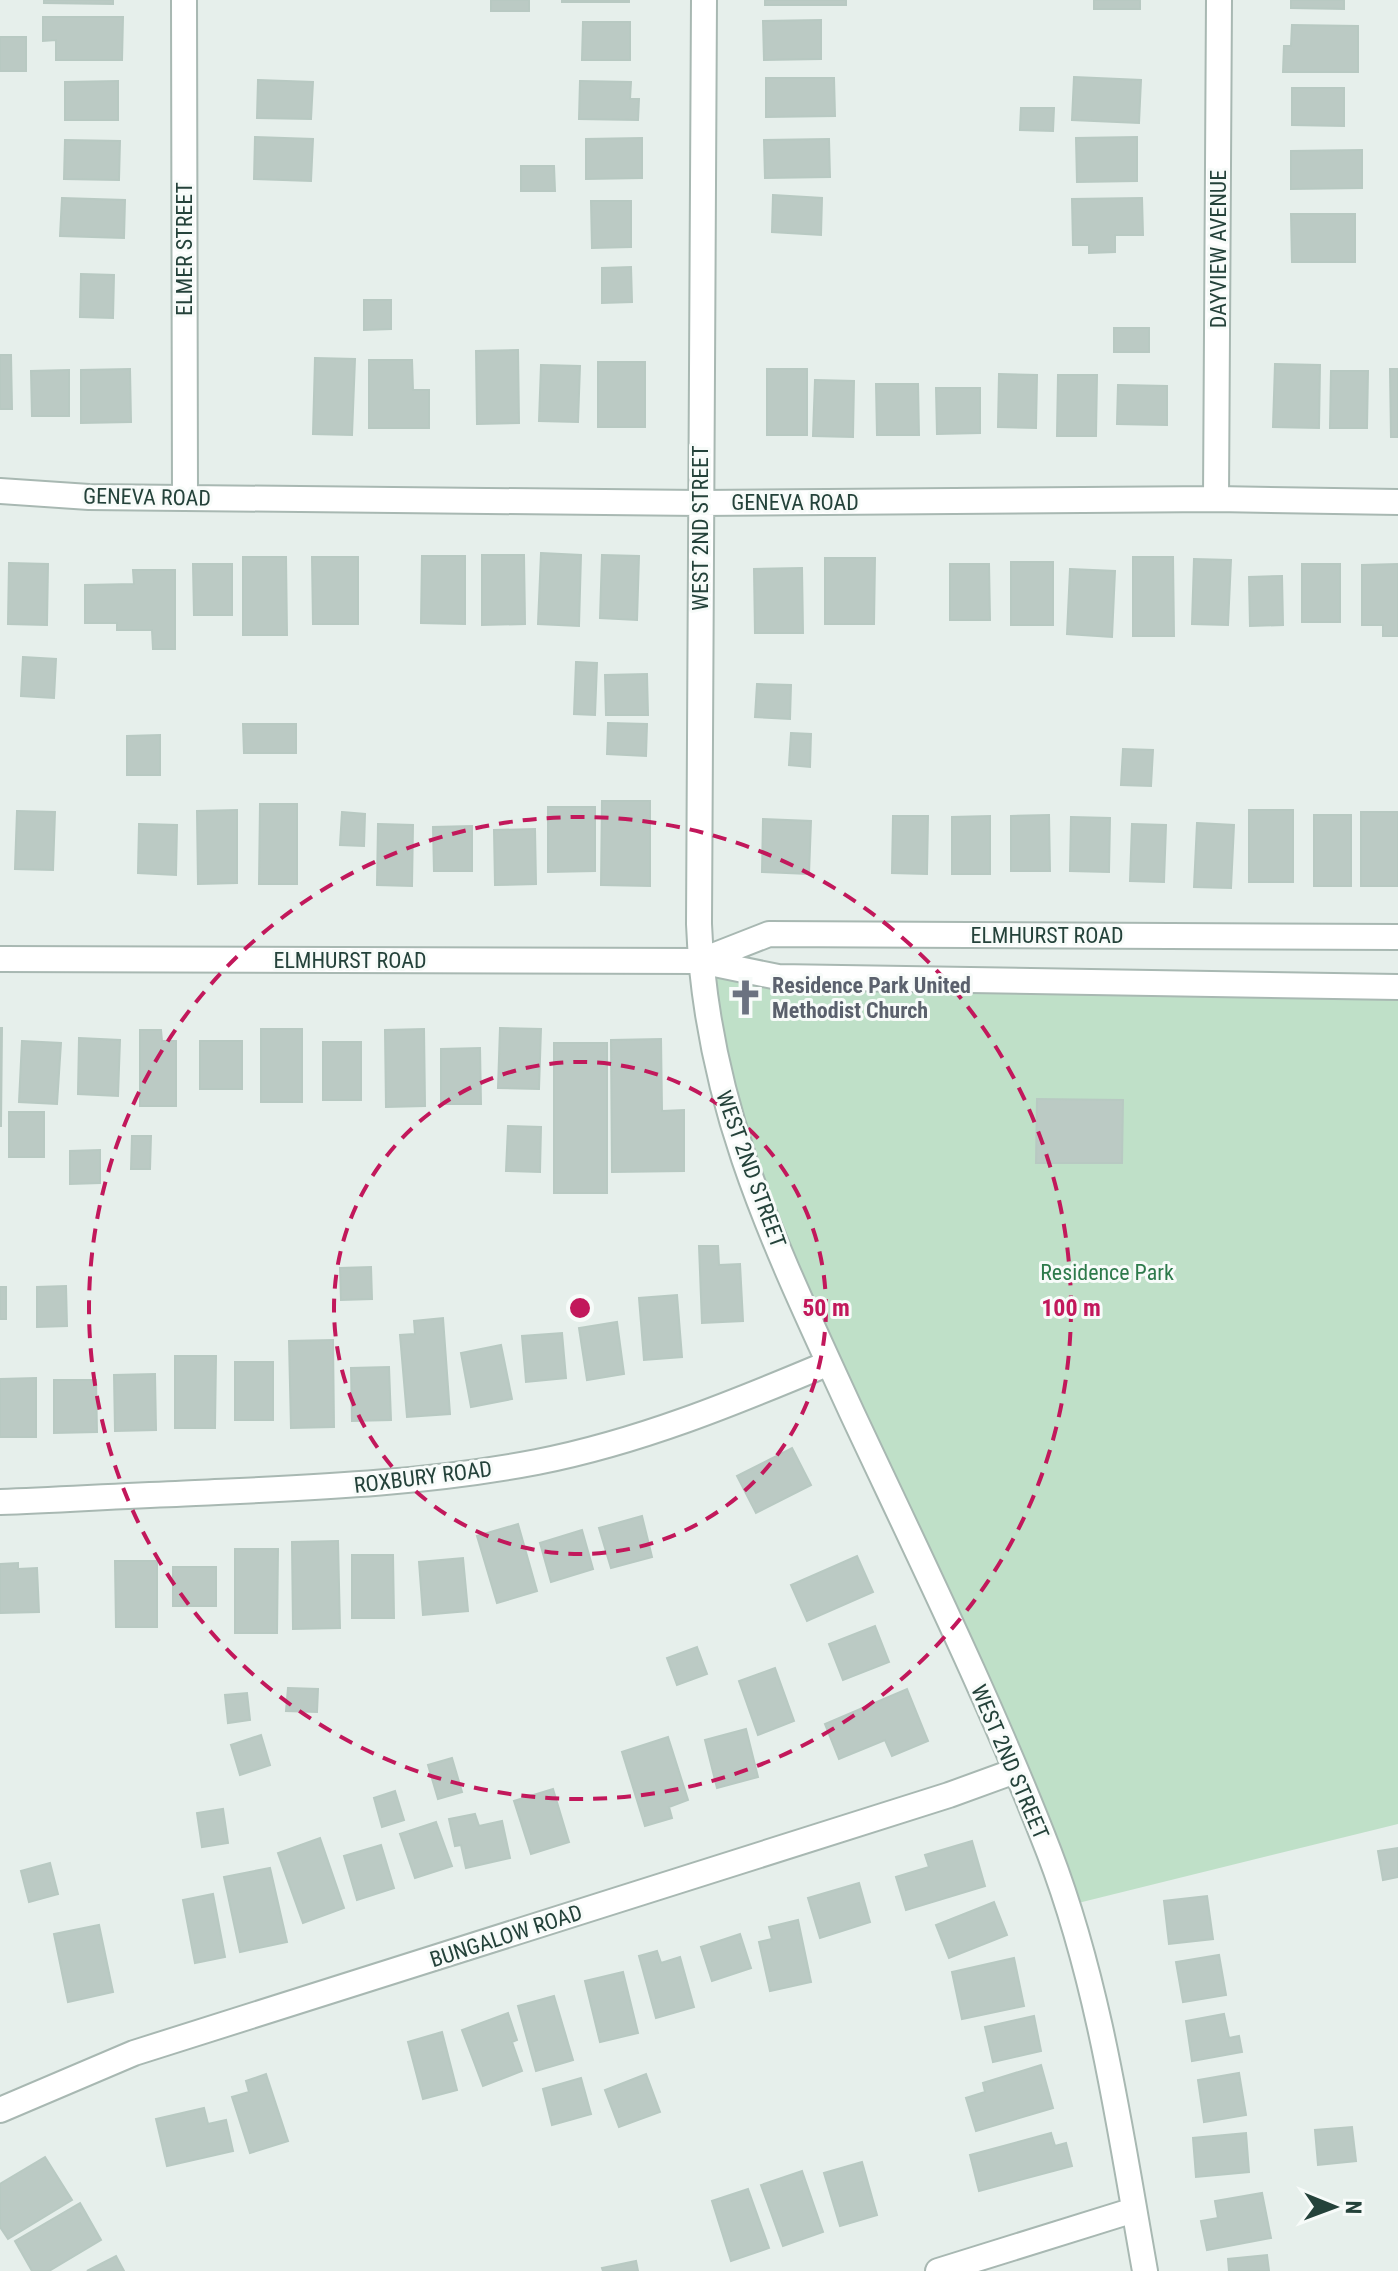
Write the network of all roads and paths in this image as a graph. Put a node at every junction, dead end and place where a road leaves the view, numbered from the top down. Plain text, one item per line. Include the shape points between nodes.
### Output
1 (184, 0) edge
2 (704, 0) edge
3 (1219, 0) edge
4 (0, 491) edge
5 (185, 498) junction
6 (1216, 499) junction
7 (1398, 502) edge
8 (700, 503) junction
9 (1398, 937) edge
10 (0, 959) edge
11 (700, 961) junction
12 (1398, 987) edge
13 (829, 1363) junction
14 (0, 1502) edge
15 (1015, 1771) junction
16 (0, 2110) edge
17 (1134, 2210) junction
18 (938, 2271) edge
19 (1145, 2271) edge

1 - 5 street, ELMER STREET
2 - 8 street, WEST 2ND STREET
3 - 6 street, DAYVIEW AVENUE
4 - 5 street, GENEVA ROAD
5 - 8 street, GENEVA ROAD
6 - 7 street, GENEVA ROAD
6 - 8 street, GENEVA ROAD
8 - 11 street, WEST 2ND STREET
9 - 11 street, ELMHURST ROAD via 769,934
10 - 11 street, ELMHURST ROAD
11 - 12 street, ELMHURST ROAD via 778,977
11 - 13 street, WEST 2ND STREET via 707,1024 728,1116 754,1191
13 - 14 street, ROXBURY ROAD via 666,1427 469,1474 323,1489
13 - 15 street, WEST 2ND STREET
15 - 16 street, BUNGALOW ROAD via 134,2053
15 - 17 street, WEST 2ND STREET via 1050,1854 1082,1958
17 - 18 street
17 - 19 street, WEST 2ND STREET

